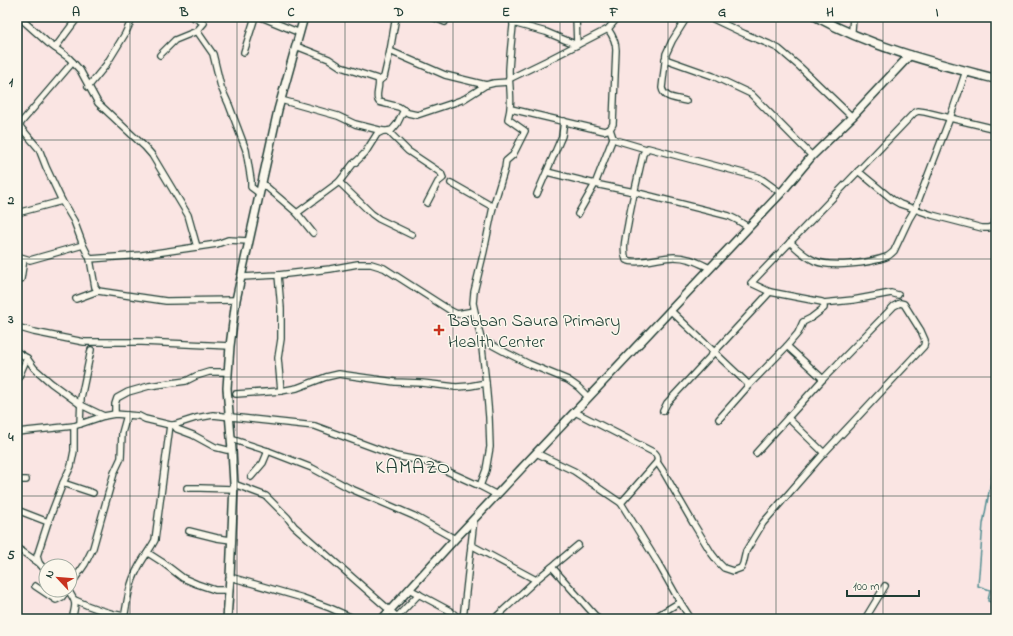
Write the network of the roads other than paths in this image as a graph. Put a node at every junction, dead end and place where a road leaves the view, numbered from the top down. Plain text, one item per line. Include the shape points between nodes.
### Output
1 (19, 17) edge
2 (78, 17) edge
3 (133, 17) edge
4 (193, 17) edge
5 (255, 17) edge
6 (261, 17) edge
7 (304, 17) edge
8 (397, 17) edge
9 (433, 17) edge
10 (576, 17) edge
11 (618, 17) edge
12 (687, 17) edge
13 (709, 17) edge
14 (817, 17) edge
15 (828, 17) edge
16 (853, 17) edge
17 (204, 20) edge
18 (513, 20) edge
19 (445, 22) dead end
20 (608, 29) junction
21 (852, 30) junction
22 (197, 31) junction
23 (300, 34) junction
24 (577, 45) junction
25 (296, 46) junction
26 (55, 48) junction
27 (390, 51) junction
28 (244, 52) dead end
29 (160, 55) dead end
30 (910, 56) junction
31 (665, 59) junction
32 (73, 62) junction
33 (966, 71) junction
34 (996, 73) edge
35 (996, 79) edge
36 (509, 80) junction
37 (379, 81) junction
38 (486, 85) junction
39 (88, 86) junction
40 (281, 100) junction
41 (686, 101) dead end
42 (511, 109) junction
43 (404, 110) junction
44 (852, 116) junction
45 (950, 118) junction
46 (564, 121) junction
47 (18, 124) edge
48 (610, 129) junction
49 (996, 129) edge
50 (385, 132) junction
51 (613, 138) junction
52 (646, 149) junction
53 (812, 156) junction
54 (858, 171) junction
55 (547, 172) junction
56 (339, 182) junction
57 (262, 183) junction
58 (451, 183) dead end
59 (595, 184) junction
60 (634, 192) junction
61 (259, 193) junction
62 (780, 193) junction
63 (537, 194) dead end
64 (62, 201) junction
65 (427, 203) dead end
66 (493, 207) junction
67 (915, 209) junction
68 (17, 213) edge
69 (298, 213) junction
70 (578, 214) dead end
71 (996, 220) edge
72 (748, 227) junction
73 (313, 233) dead end
74 (412, 235) dead end
75 (249, 241) junction
76 (790, 242) junction
77 (83, 245) junction
78 (197, 247) junction
79 (17, 256) edge
80 (24, 259) junction
81 (90, 259) junction
82 (710, 268) junction
83 (278, 275) junction
84 (242, 277) junction
85 (21, 279) dead end
86 (98, 291) junction
87 (770, 292) junction
88 (898, 295) dead end
89 (76, 299) dead end
90 (236, 300) junction
91 (824, 303) junction
92 (670, 310) junction
93 (474, 311) junction
94 (17, 327) edge
95 (481, 339) junction
96 (230, 346) junction
97 (787, 346) junction
98 (91, 350) dead end
99 (17, 352) edge
100 (714, 352) junction
101 (26, 358) junction
102 (228, 372) junction
103 (823, 379) junction
104 (17, 381) edge
105 (486, 382) junction
106 (749, 385) junction
107 (281, 391) junction
108 (236, 394) dead end
109 (588, 398) junction
110 (81, 405) junction
111 (662, 411) dead end
112 (575, 412) junction
113 (115, 414) junction
114 (127, 415) junction
115 (104, 416) junction
116 (230, 417) junction
117 (788, 418) junction
118 (719, 419) dead end
119 (77, 425) junction
120 (172, 425) junction
121 (17, 432) edge
122 (231, 439) junction
123 (232, 450) junction
124 (268, 451) junction
125 (536, 453) junction
126 (756, 453) dead end
127 (824, 454) junction
128 (657, 462) junction
129 (251, 478) dead end
130 (17, 480) edge
131 (26, 480) dead end
132 (63, 483) junction
133 (480, 486) junction
134 (233, 487) junction
135 (188, 488) dead end
136 (93, 493) dead end
137 (497, 495) junction
138 (621, 504) junction
139 (17, 510) edge
140 (474, 519) junction
141 (48, 522) junction
142 (189, 532) dead end
143 (455, 539) junction
144 (231, 540) junction
145 (471, 545) junction
146 (578, 545) dead end
147 (17, 548) edge
148 (148, 553) junction
149 (38, 560) edge
150 (38, 562) edge
151 (552, 567) junction
152 (78, 574) edge
153 (230, 577) junction
154 (536, 580) junction
155 (35, 586) dead end
156 (885, 586) dead end
157 (38, 588) edge
158 (409, 589) junction
159 (229, 590) junction
160 (419, 594) junction
161 (75, 600) joint
162 (680, 602) junction
163 (390, 611) junction
164 (124, 618) edge
165 (72, 619) edge
166 (227, 619) edge
167 (355, 619) edge
168 (382, 619) edge
169 (462, 619) edge
170 (471, 619) edge
171 (494, 619) edge
172 (598, 619) edge
173 (652, 619) edge
174 (691, 619) edge
175 (865, 619) edge

1 - 26 street
2 - 26 street
3 - 39 street via 106,65
4 - 17 street
5 - 28 street
6 - 23 street
7 - 23 street
8 - 27 street
9 - 19 street
10 - 24 street
11 - 20 street
12 - 31 street via 672,41
13 - 44 street via 779,50 800,66
14 - 30 main road via 862,39
15 - 21 main road
16 - 21 street
17 - 22 street
18 - 24 street
18 - 36 street
20 - 24 street
20 - 48 street via 616,43 613,124
21 - 34 main road via 898,47
22 - 29 street via 175,40
22 - 61 street via 213,54 221,87 246,150 251,187
23 - 25 street
24 - 36 street
25 - 37 street
25 - 40 street
26 - 32 street
27 - 37 street via 384,77
27 - 38 street via 445,75
30 - 33 main road
30 - 44 street
31 - 41 street via 663,92 666,96
31 - 53 street via 713,76 751,94
32 - 39 street
32 - 47 street
33 - 35 main road
33 - 45 street
36 - 38 street
36 - 42 street
37 - 43 street via 379,102
38 - 43 street via 453,104 417,115
39 - 78 street via 98,103 145,147 156,161 188,215
40 - 50 street
40 - 57 street
42 - 46 street
42 - 66 street via 508,119 525,131 513,155 506,161
43 - 50 street via 392,130
44 - 53 street
45 - 49 street
45 - 54 street via 918,111 914,113
45 - 67 street
46 - 48 street via 604,131
46 - 55 street via 562,136
47 - 64 street via 39,149
48 - 51 street
50 - 56 street via 378,134
50 - 65 street via 441,173 444,178 438,182
51 - 52 street
51 - 59 street
52 - 60 street
52 - 62 street via 758,177
53 - 62 street
54 - 67 street via 893,200
54 - 76 street
55 - 59 street
55 - 63 street
56 - 69 street
56 - 74 street via 372,214
57 - 61 street
57 - 69 street
58 - 66 street
59 - 60 street
59 - 70 street
60 - 72 street via 729,216
60 - 82 street via 624,245 626,260 633,262 685,258
61 - 75 street
62 - 72 street
64 - 68 street
64 - 77 street via 74,221
66 - 93 street via 474,292
67 - 71 street via 932,216 982,228 992,226
67 - 76 street via 894,251 886,257 840,264 823,263 814,260
69 - 73 street
72 - 82 street
75 - 78 street via 228,240
75 - 84 street
76 - 87 street via 751,283
77 - 80 street via 30,260
77 - 81 street
78 - 81 street
79 - 80 street
80 - 85 street
81 - 86 street
82 - 92 street
83 - 84 street
83 - 93 street via 371,264 384,268 457,314
83 - 107 street via 281,308 278,358
84 - 90 street
86 - 89 street
86 - 90 street via 166,301
87 - 91 street
87 - 100 street
88 - 91 street via 891,293
90 - 96 street
91 - 97 street via 824,308 803,322
92 - 100 street
92 - 109 street
93 - 95 street
94 - 96 street via 84,342
95 - 105 street
95 - 109 street via 507,354 568,380
96 - 102 street
97 - 103 street
97 - 106 street
98 - 110 street
99 - 101 street
100 - 106 street
100 - 111 street
101 - 104 street
101 - 110 street via 51,383
102 - 113 street via 210,372 186,381 128,392 117,398
102 - 116 street
103 - 117 street
103 - 127 street via 894,306 904,304 925,340 924,346
105 - 107 street via 456,387 339,374
105 - 133 street via 490,447
106 - 118 street
107 - 108 street
109 - 112 street
110 - 115 street
110 - 119 street
112 - 125 street
112 - 128 street via 655,453
113 - 114 street
113 - 115 street
114 - 120 street
114 - 152 street via 122,433 121,458 114,473 93,548
115 - 119 street
116 - 120 street via 213,415
116 - 122 street
116 - 133 street via 316,426 396,456 427,462
117 - 126 street
117 - 127 street
119 - 121 street
119 - 132 street via 74,451
120 - 123 street via 214,446
120 - 148 street via 155,540
122 - 123 street
122 - 124 street
123 - 134 street
124 - 129 street via 263,463
124 - 143 street via 312,468 349,488 414,516
125 - 137 street
125 - 138 street via 574,471
127 - 128 street via 763,523 746,551 741,568 733,571 719,564 712,554
128 - 138 street
130 - 131 street
132 - 136 street
132 - 141 street
133 - 137 street
134 - 135 street
134 - 144 street
134 - 163 street via 266,496 294,526
137 - 140 street
138 - 162 street
139 - 141 street
140 - 143 street
140 - 145 street
141 - 149 street
142 - 144 street
143 - 158 street
144 - 153 street
145 - 154 street
145 - 169 street
146 - 151 street
147 - 150 street
148 - 159 street via 183,578 215,590
148 - 164 street via 131,585
151 - 154 street
151 - 172 street
153 - 159 street
153 - 167 street via 302,598
154 - 171 street
155 - 157 street
156 - 175 street
158 - 160 street
158 - 163 street
159 - 166 street
160 - 163 street via 398,616
160 - 169 street
161 - 164 street
161 - 165 street
162 - 173 street
162 - 174 street
163 - 168 street
169 - 170 street

